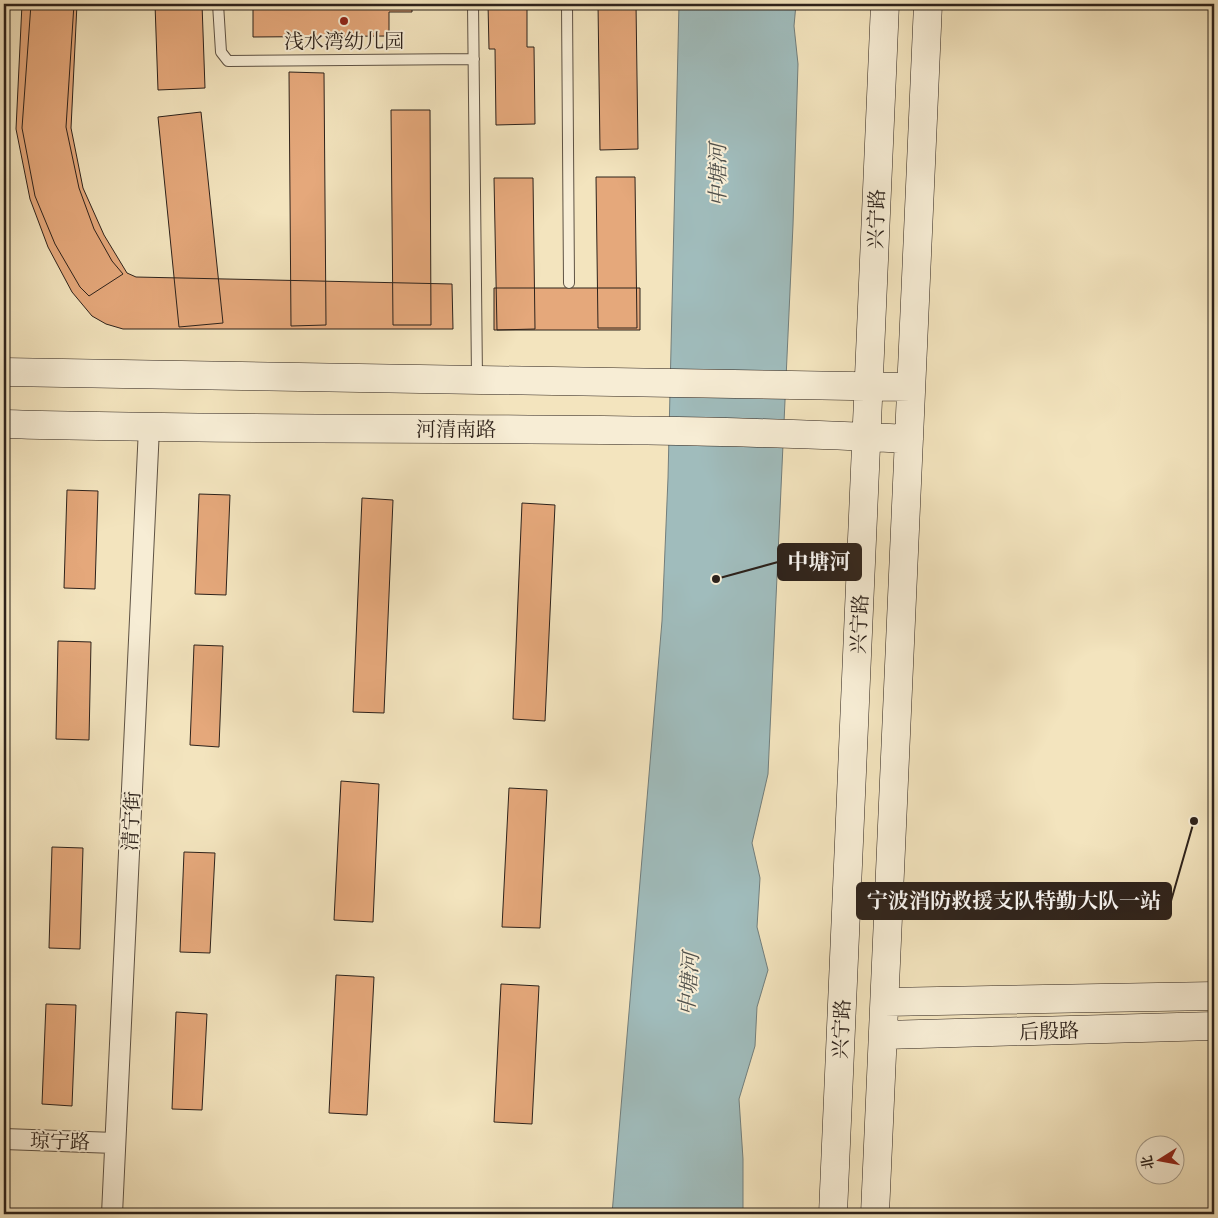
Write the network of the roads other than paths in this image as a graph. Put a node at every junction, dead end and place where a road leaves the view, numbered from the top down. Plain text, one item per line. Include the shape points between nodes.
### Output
1 (218, 4) edge
2 (473, 4) edge
3 (567, 4) edge
4 (885, 4) edge
5 (928, 4) edge
6 (474, 59) junction
7 (569, 283) dead end
8 (4, 372) edge
9 (477, 379) junction
10 (869, 386) junction
11 (910, 387) junction
12 (4, 424) edge
13 (149, 428) junction
14 (868, 437) junction
15 (909, 439) junction
16 (1214, 996) edge
17 (885, 1002) junction
18 (1214, 1026) edge
19 (884, 1035) junction
20 (4, 1138) edge
21 (115, 1143) junction
22 (112, 1214) edge
23 (833, 1214) edge
24 (875, 1214) edge

1 - 6 lane via 221,52 228,61
2 - 6 lane
3 - 7 lane
4 - 10 main road, 兴宁路
5 - 11 main road
6 - 9 lane
8 - 9 main road
9 - 10 main road
10 - 11 main road
10 - 14 main road, 兴宁路
11 - 15 main road
12 - 13 main road, 河清南路
13 - 14 main road, 河清南路 via 667,430
13 - 21 street, 清宁街
14 - 15 main road, 河清南路
14 - 23 main road, 兴宁路
15 - 17 main road
16 - 17 main road, 后殷路
17 - 19 main road
18 - 19 main road, 后殷路
19 - 24 main road
20 - 21 street, 琼宁路
21 - 22 street, 清宁街

